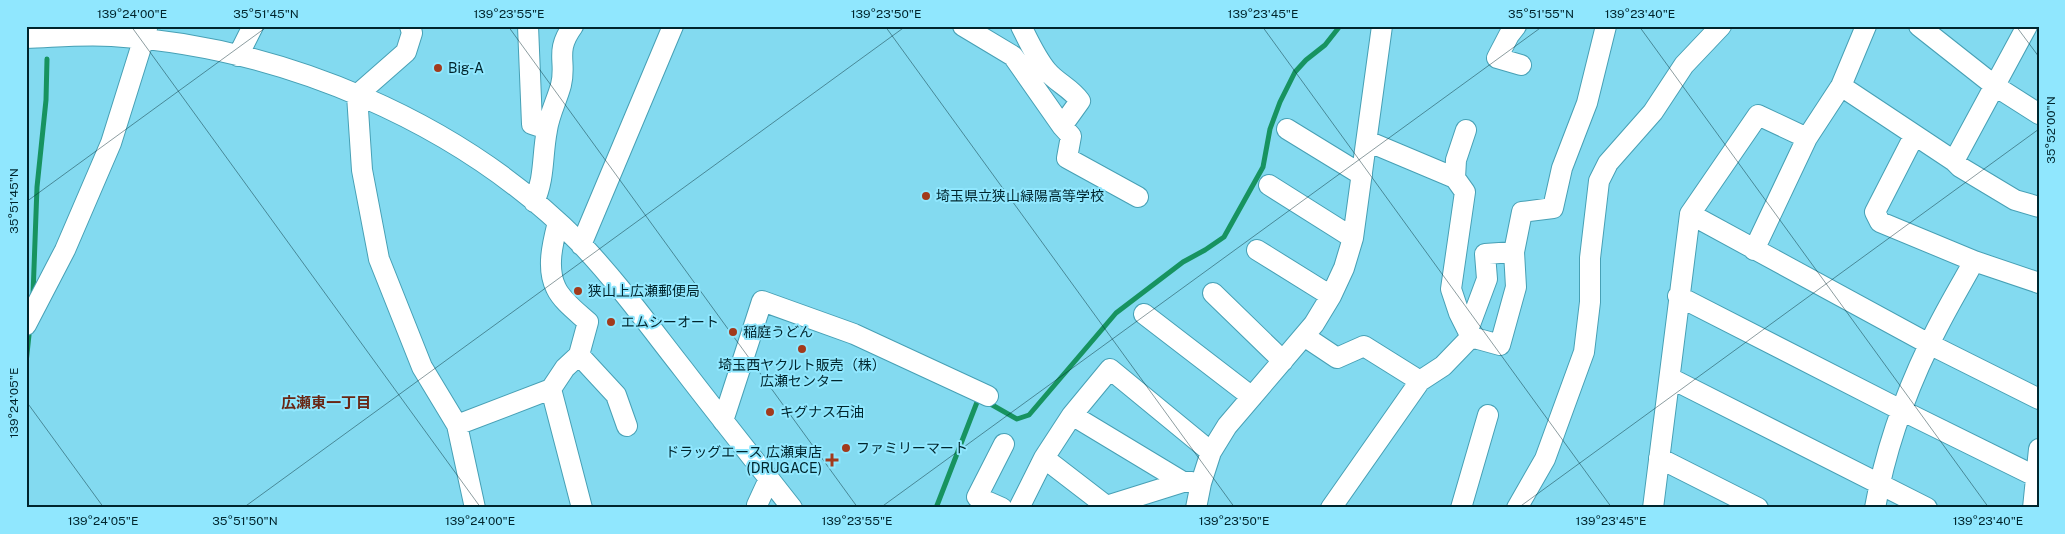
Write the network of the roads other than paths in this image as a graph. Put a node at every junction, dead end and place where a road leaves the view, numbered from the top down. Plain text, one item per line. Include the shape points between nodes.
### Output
1 (253, 26) edge
2 (410, 26) edge
3 (528, 26) edge
4 (572, 26) edge
5 (673, 26) edge
6 (963, 26) edge
7 (1021, 26) edge
8 (1382, 26) edge
9 (1516, 26) edge
10 (1606, 26) edge
11 (1721, 26) edge
12 (1866, 26) edge
13 (1919, 26) edge
14 (2027, 26) edge
15 (145, 33) edge
16 (26, 38) edge
17 (238, 56) junction
18 (1521, 65) dead end
19 (1841, 86) junction
20 (1995, 86) junction
21 (357, 94) junction
22 (2039, 114) edge
23 (1062, 126) junction
24 (547, 129) junction
25 (1287, 129) dead end
26 (1466, 130) dead end
27 (1914, 136) junction
28 (1807, 138) junction
29 (1367, 141) junction
30 (1954, 161) junction
31 (1362, 174) junction
32 (1455, 178) junction
33 (1269, 184) dead end
34 (1138, 197) dead end
35 (534, 202) junction
36 (2039, 207) edge
37 (1690, 214) junction
38 (558, 222) junction
39 (1353, 238) junction
40 (581, 245) junction
41 (1257, 250) dead end
42 (1754, 250) junction
43 (1514, 252) junction
44 (1974, 261) junction
45 (2039, 283) edge
46 (1213, 293) dead end
47 (1331, 296) junction
48 (1678, 296) junction
49 (1144, 314) dead end
50 (26, 325) edge
51 (1470, 334) junction
52 (1304, 336) junction
53 (1929, 344) junction
54 (579, 355) junction
55 (1282, 361) junction
56 (1670, 378) junction
57 (1420, 381) junction
58 (551, 389) junction
59 (988, 396) dead end
60 (1252, 397) junction
61 (2039, 399) edge
62 (1901, 410) junction
63 (1072, 415) junction
64 (1488, 415) dead end
65 (723, 421) junction
66 (456, 424) junction
67 (627, 426) dead end
68 (1004, 444) dead end
69 (2039, 449) edge
70 (1211, 452) junction
71 (1044, 458) junction
72 (1659, 458) junction
73 (2038, 478) edge
74 (769, 479) junction
75 (1192, 482) junction
76 (1879, 485) junction
77 (1102, 507) edge
78 (475, 508) edge
79 (582, 508) edge
80 (758, 508) edge
81 (792, 508) edge
82 (1002, 508) edge
83 (1019, 508) edge
84 (1196, 508) edge
85 (1331, 508) edge
86 (1461, 508) edge
87 (1517, 508) edge
88 (1653, 508) edge
89 (1758, 508) edge
90 (1875, 508) edge
91 (1927, 508) edge
92 (2033, 508) edge

1 - 17 street
2 - 21 street via 412,33 406,52
3 - 24 street via 532,124
4 - 24 street via 564,38 561,84
5 - 40 street
6 - 23 street via 1012,56
7 - 23 street via 1049,73 1072,90 1080,101
8 - 29 street
9 - 18 street via 1497,58
10 - 43 street via 1587,103 1562,168 1552,208 1522,212
11 - 87 street via 1684,65 1653,112 1608,163 1599,181 1584,352 1545,459
12 - 19 street
13 - 20 street
14 - 20 street
15 - 16 street
15 - 17 street
15 - 50 street via 111,143 65,250
17 - 21 street via 301,73
19 - 27 street
19 - 28 street
20 - 22 street
20 - 30 street
21 - 35 street via 460,148
21 - 66 street via 362,170 379,260 422,367
23 - 34 street via 1071,136 1067,158
24 - 35 street via 541,187
25 - 31 street
26 - 32 street via 1456,160
27 - 30 street
27 - 44 street via 1876,212 1880,222
28 - 37 street via 1758,115
28 - 42 street
29 - 31 street
29 - 32 street
30 - 36 street via 2015,200
31 - 39 street
32 - 51 street via 1465,192 1451,289
33 - 39 street
35 - 38 street
37 - 42 street
37 - 48 street
38 - 40 street
38 - 54 street via 552,246 551,278 556,290 588,322
39 - 47 street
40 - 65 street via 618,286
41 - 47 street
42 - 53 street
43 - 51 street via 1485,254 1487,279
43 - 51 street via 1516,287 1500,345
44 - 45 street
44 - 53 street
46 - 55 street
47 - 52 street
48 - 56 street
48 - 62 street
49 - 60 street
51 - 57 street via 1443,366
52 - 55 street
52 - 57 street via 1337,358 1364,346
53 - 61 street
53 - 62 street
54 - 58 street via 565,368
54 - 67 street via 616,395
55 - 60 street
56 - 72 street
56 - 76 street
57 - 85 street
58 - 66 street
58 - 79 street
59 - 65 street via 854,334 762,301
60 - 70 street via 1227,426
62 - 73 street
62 - 76 street
63 - 70 street via 1110,369
63 - 71 street
63 - 75 street
64 - 86 street
65 - 74 street
66 - 78 street
68 - 82 street via 977,497
69 - 73 street
70 - 75 street
71 - 77 street
71 - 83 street
72 - 88 street
72 - 89 street
73 - 92 street
74 - 80 street
74 - 81 street
75 - 77 street
75 - 84 street
76 - 90 street
76 - 91 street

